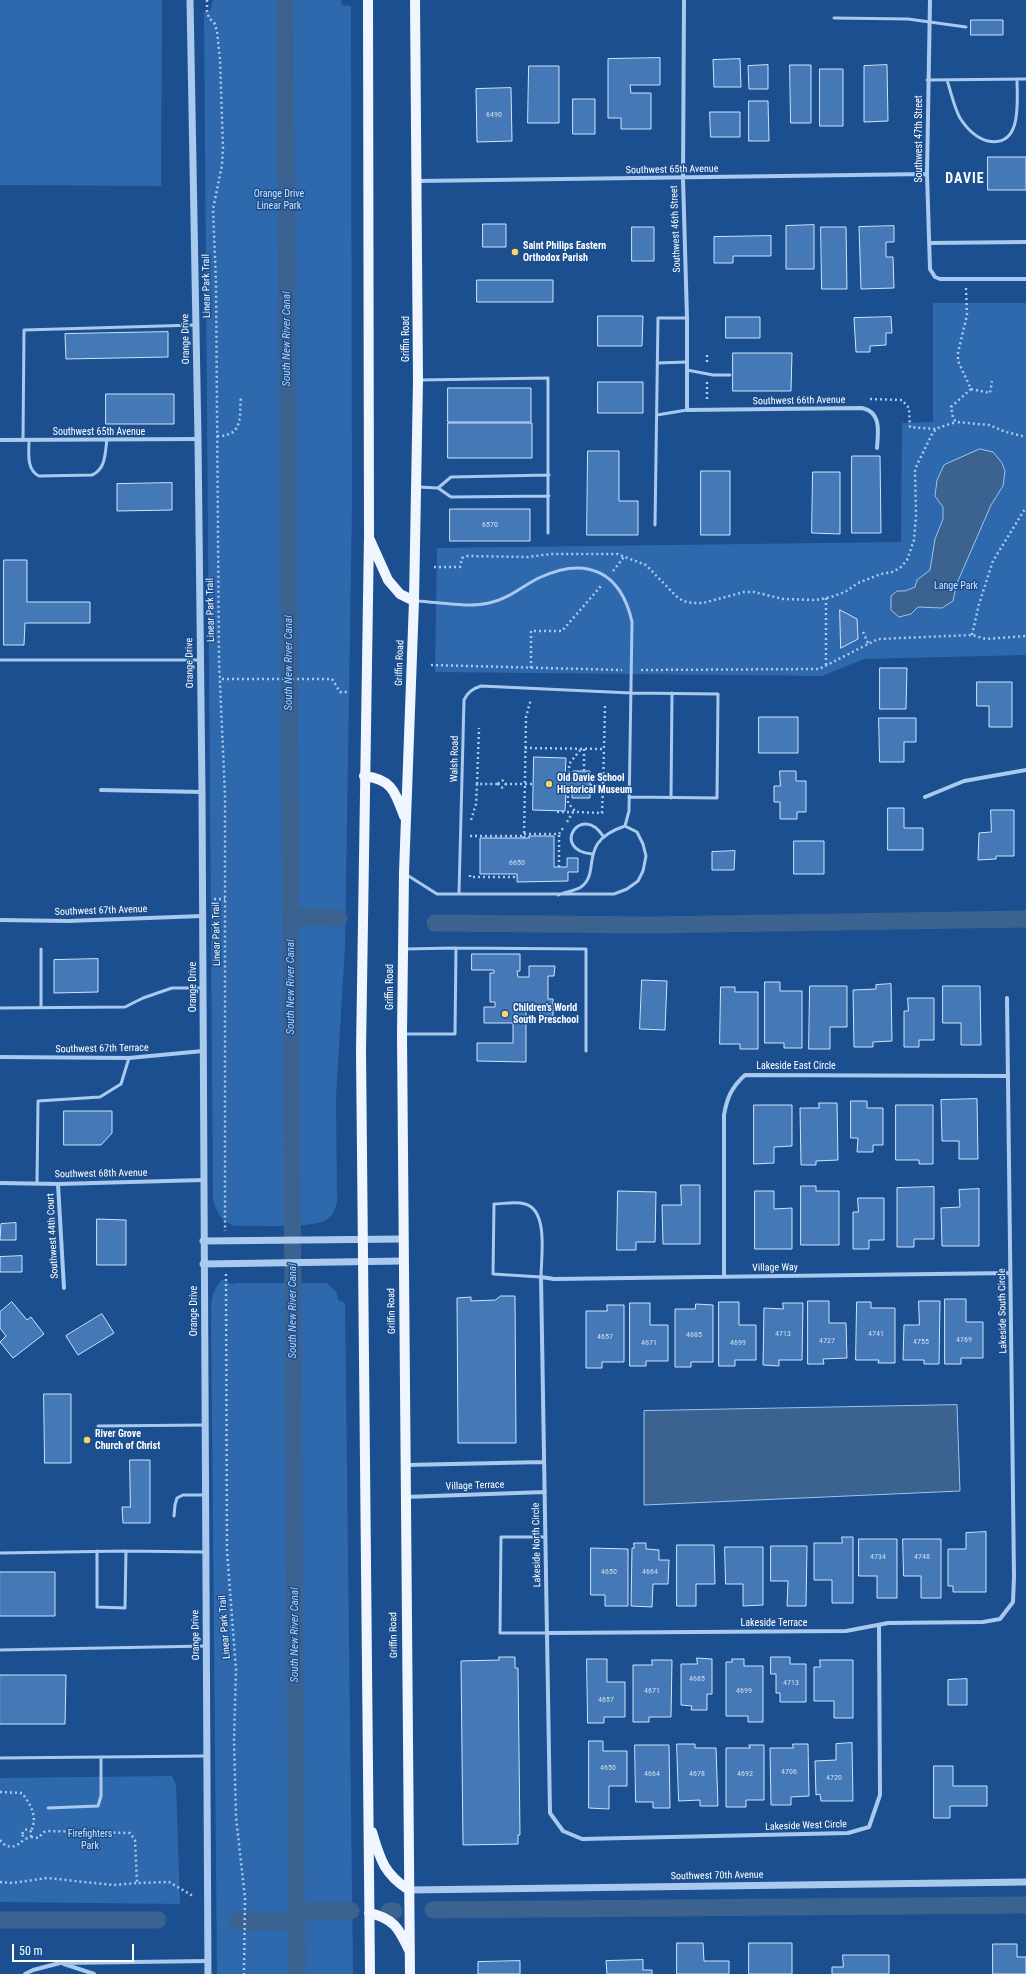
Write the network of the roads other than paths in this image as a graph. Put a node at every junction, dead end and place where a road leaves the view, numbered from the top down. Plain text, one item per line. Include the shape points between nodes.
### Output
1 (190, 0) edge
2 (368, 0) edge
3 (415, 0) edge
4 (684, 0) edge
5 (930, 0) edge
6 (834, 18) dead end
7 (929, 22) junction
8 (966, 27) dead end
9 (1017, 79) junction
10 (1026, 79) edge
11 (927, 80) junction
12 (946, 80) junction
13 (927, 174) junction
14 (682, 178) junction
15 (417, 181) junction
16 (1026, 242) edge
17 (929, 244) junction
18 (1026, 279) edge
19 (687, 318) junction
20 (196, 325) junction
21 (687, 362) junction
22 (657, 363) junction
23 (687, 370) junction
24 (730, 375) dead end
25 (418, 380) junction
26 (687, 410) junction
27 (657, 415) junction
28 (108, 439) junction
29 (198, 439) junction
30 (0, 440) edge
31 (23, 440) junction
32 (29, 440) junction
33 (877, 448) dead end
34 (549, 475) junction
35 (417, 487) junction
36 (438, 488) junction
37 (549, 496) junction
38 (655, 525) dead end
39 (548, 533) dead end
40 (369, 536) junction
41 (414, 601) junction
42 (0, 660) edge
43 (200, 660) junction
44 (631, 693) junction
45 (672, 694) junction
46 (1026, 770) edge
47 (364, 776) junction
48 (100, 790) dead end
49 (202, 792) junction
50 (629, 797) junction
51 (925, 797) dead end
52 (671, 798) junction
53 (406, 822) junction
54 (625, 826) junction
55 (603, 836) junction
56 (592, 854) junction
57 (404, 872) junction
58 (459, 894) junction
59 (558, 895) junction
60 (202, 916) junction
61 (0, 920) edge
62 (456, 948) junction
63 (41, 949) dead end
64 (402, 949) junction
65 (203, 988) junction
66 (1007, 998) dead end
67 (41, 1007) junction
68 (0, 1008) edge
69 (402, 1034) junction
70 (203, 1051) junction
71 (586, 1051) dead end
72 (0, 1057) edge
73 (129, 1058) junction
74 (1008, 1076) junction
75 (203, 1180) junction
76 (0, 1183) edge
77 (37, 1183) junction
78 (58, 1184) junction
79 (362, 1239) junction
80 (403, 1239) junction
81 (203, 1241) junction
82 (403, 1261) junction
83 (363, 1262) junction
84 (203, 1264) junction
85 (1010, 1273) junction
86 (541, 1277) junction
87 (724, 1277) junction
88 (64, 1288) dead end
89 (204, 1425) junction
90 (98, 1426) dead end
91 (544, 1462) junction
92 (405, 1465) junction
93 (544, 1492) junction
94 (205, 1495) junction
95 (405, 1497) junction
96 (174, 1516) dead end
97 (545, 1537) junction
98 (126, 1551) junction
99 (97, 1552) junction
100 (205, 1552) junction
101 (0, 1553) edge
102 (1000, 1620) joint
103 (879, 1625) junction
104 (547, 1633) junction
105 (206, 1646) junction
106 (0, 1650) edge
107 (207, 1756) junction
108 (0, 1758) edge
109 (101, 1758) junction
110 (48, 1808) dead end
111 (550, 1813) joint
112 (368, 1821) junction
113 (1026, 1882) edge
114 (409, 1890) junction
115 (369, 1913) junction
116 (410, 1952) junction
117 (208, 1961) junction
118 (60, 1963) junction
119 (25, 1974) edge
120 (94, 1974) edge
121 (208, 1974) edge
122 (370, 1974) edge
123 (410, 1974) edge

1 - 20 street, Orange Drive
2 - 40 main road
3 - 15 main road, Griffin Road
4 - 14 street, Southwest 46th Street
5 - 7 street, Southwest 47th Street
6 - 7 lane via 908,19
7 - 8 lane
7 - 11 street, Southwest 47th Street
9 - 10 lane
9 - 12 lane
9 - 12 lane via 1016,121 1007,137 1001,141 980,139 971,132 960,118
11 - 12 lane
11 - 13 street, Southwest 47th Street
13 - 14 street, Southwest 65th Avenue
13 - 17 street, Southwest 47th Street
14 - 15 street, Southwest 65th Avenue
14 - 19 street, Southwest 46th Street
15 - 25 main road, Griffin Road
16 - 17 street
17 - 18 street, Southwest 47th Street via 930,269 935,278 940,280
19 - 21 street, Southwest 46th Street
19 - 22 lane via 658,318
20 - 29 street, Orange Drive
20 - 31 lane via 24,330
21 - 22 lane
21 - 23 street, Southwest 46th Street
22 - 27 lane
23 - 24 lane
23 - 26 street, Southwest 46th Street
25 - 34 lane via 548,378
25 - 35 main road, Griffin Road
26 - 27 lane
26 - 33 street, Southwest 66th Avenue via 862,408 875,414 878,429
27 - 38 lane
28 - 29 street, Southwest 65th Avenue
28 - 32 street, Southwest 65th Avenue
28 - 32 lane via 104,461 97,473 92,476 34,474 31,468
29 - 43 street, Orange Drive
30 - 31 street, Southwest 65th Avenue
31 - 32 street, Southwest 65th Avenue
34 - 36 lane via 451,477
34 - 37 lane
35 - 36 lane
35 - 41 main road, Griffin Road
36 - 37 lane via 451,497
37 - 39 lane
40 - 41 main road via 388,580 400,594
40 - 47 main road
41 - 44 lane via 488,603 507,597 555,572 587,569 600,572 616,584 632,622
41 - 53 main road, Griffin Road
42 - 43 lane
43 - 49 street, Orange Drive
44 - 45 lane, Walsh Road
44 - 50 lane
44 - 58 lane, Walsh Road via 481,686 467,694 464,700
45 - 52 lane
45 - 52 lane, Walsh Road via 718,694 717,798
46 - 51 street via 964,781
47 - 53 main road via 377,777 388,785 396,795
47 - 79 main road
48 - 49 street
49 - 60 street, Orange Drive
50 - 52 lane, Walsh Road
50 - 54 lane
53 - 57 main road, Griffin Road
54 - 55 lane via 611,830
54 - 59 lane via 637,832 646,856 638,881 614,894
55 - 56 lane
55 - 56 lane via 595,827 584,824 575,827 572,832 572,843 575,848
56 - 59 lane via 590,874 586,882 581,887
57 - 58 lane via 437,894
57 - 64 main road, Griffin Road
58 - 59 lane
60 - 61 street, Southwest 67th Avenue via 68,921
60 - 65 street, Orange Drive
62 - 64 lane
62 - 69 lane via 455,1034
62 - 71 lane via 586,949
63 - 67 lane
64 - 69 main road, Griffin Road
65 - 67 lane via 172,988 125,1007
65 - 70 street, Orange Drive
66 - 74 street, Lakeside South Circle
67 - 68 lane
69 - 80 main road, Griffin Road
70 - 73 street, Southwest 67th Terrace
70 - 75 street, Orange Drive
72 - 73 street, Southwest 67th Terrace
73 - 77 lane via 121,1084 100,1096 38,1101
74 - 85 street, Lakeside South Circle
74 - 87 street, Lakeside East Circle via 745,1075 734,1085 727,1098 724,1115
75 - 78 street, Southwest 68th Avenue
75 - 81 street, Orange Drive
76 - 77 street, Southwest 68th Avenue
77 - 78 street, Southwest 68th Avenue
78 - 88 street, Southwest 44th Court
79 - 80 street
79 - 81 street
79 - 83 main road
80 - 82 main road, Griffin Road
81 - 84 street, Orange Drive
82 - 83 street
82 - 92 main road, Griffin Road
83 - 84 street
83 - 112 main road
84 - 89 street, Orange Drive
85 - 87 street, Village Way
85 - 102 street, Lakeside South Circle via 1014,1576 1013,1602
86 - 86 lane via 493,1274 494,1204 526,1204 537,1212 541,1224
86 - 87 street, Village Way
86 - 91 street, Lakeside North Circle
89 - 90 lane
89 - 94 street, Orange Drive
91 - 92 street
91 - 93 street, Lakeside North Circle
92 - 95 main road, Griffin Road
93 - 95 street, Village Terrace
93 - 97 street, Lakeside North Circle
94 - 96 lane via 183,1495 177,1498
94 - 100 street, Orange Drive
95 - 114 main road, Griffin Road
97 - 104 street, Lakeside North Circle
97 - 104 lane via 501,1537 500,1633
98 - 99 lane
98 - 99 lane via 125,1608 97,1607
98 - 100 lane
99 - 101 lane
100 - 105 street, Orange Drive
102 - 103 street, Lakeside Terrace
103 - 104 street, Lakeside Terrace via 846,1631
103 - 111 street, Lakeside West Circle via 880,1796 869,1827 848,1833 582,1839 563,1831
104 - 111 street, Lakeside North Circle
105 - 106 lane
105 - 107 street, Orange Drive
107 - 109 lane
107 - 117 street, Orange Drive
108 - 109 lane
109 - 110 lane via 101,1796 98,1806
112 - 114 main road via 388,1874
112 - 115 main road
113 - 114 street, Southwest 70th Avenue
114 - 116 main road, Griffin Road
115 - 116 main road via 391,1921 399,1929
115 - 122 main road
116 - 123 main road, Griffin Road
117 - 118 street
117 - 121 street, Orange Drive
118 - 119 street
118 - 120 street

